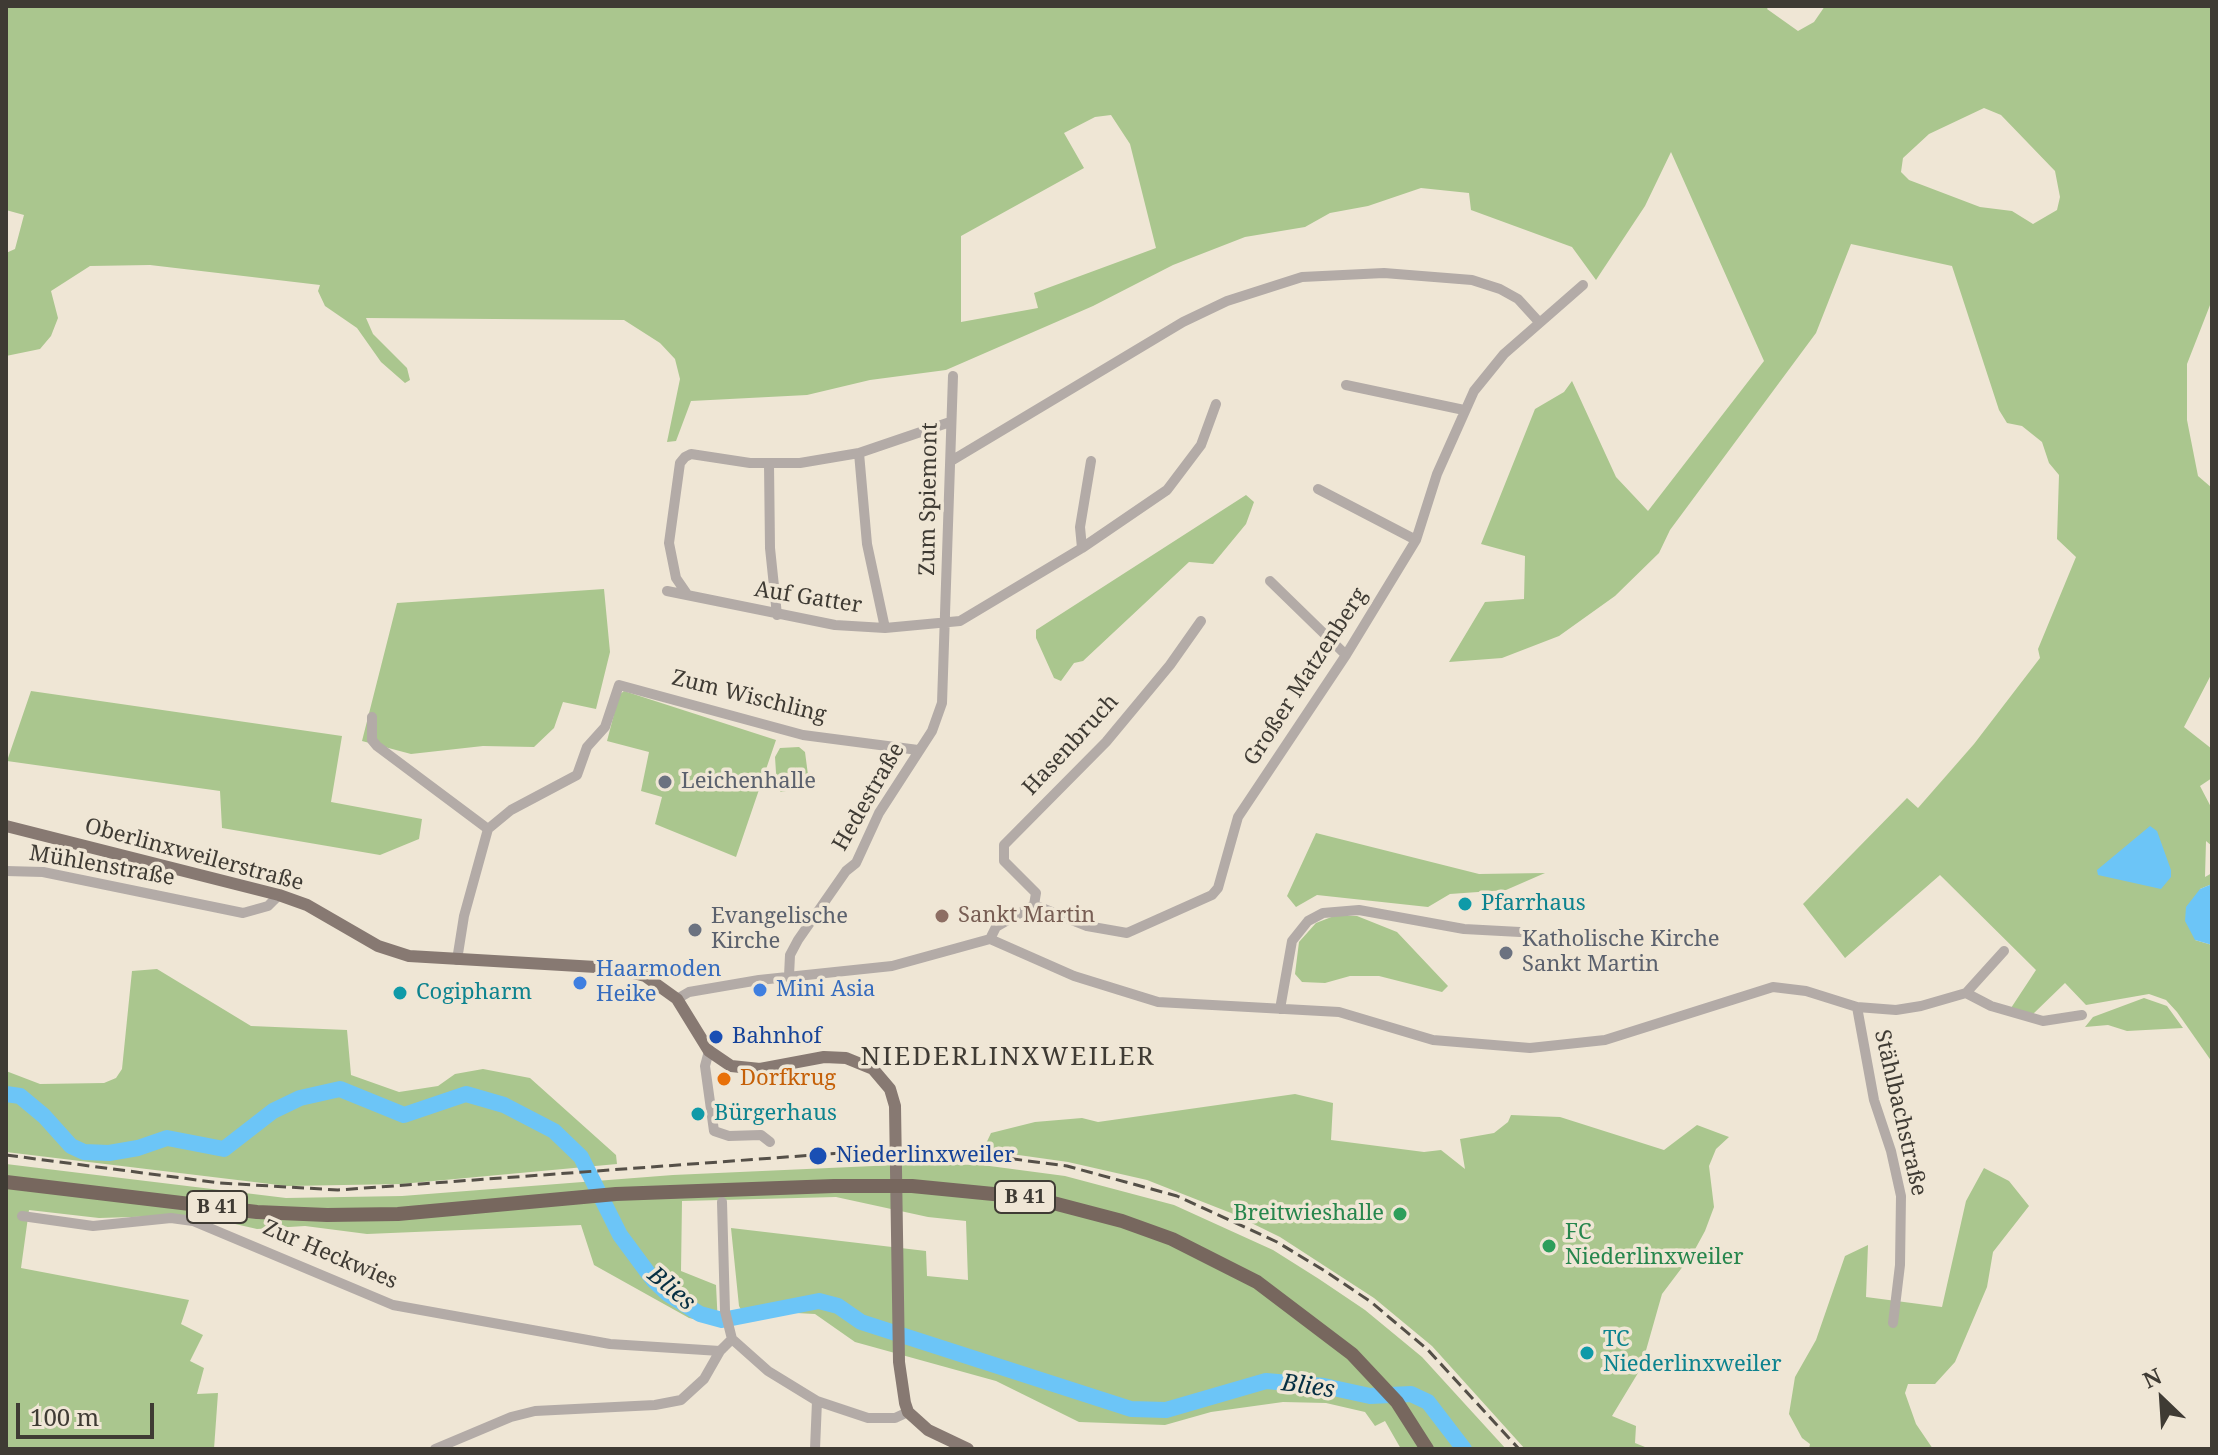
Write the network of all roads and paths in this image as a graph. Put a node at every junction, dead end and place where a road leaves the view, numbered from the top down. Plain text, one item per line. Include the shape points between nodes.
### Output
1 (1583, 285) dead end
2 (1539, 322) junction
3 (953, 376) dead end
4 (1346, 385) dead end
5 (1216, 404) dead end
6 (1464, 410) junction
7 (950, 422) junction
8 (859, 453) junction
9 (951, 461) junction
10 (1091, 461) dead end
11 (769, 464) junction
12 (1318, 489) dead end
13 (1416, 540) junction
14 (1082, 548) junction
15 (1270, 581) dead end
16 (667, 591) dead end
17 (687, 594) junction
18 (777, 615) junction
19 (1201, 621) dead end
20 (945, 623) junction
21 (885, 628) junction
22 (1346, 655) junction
23 (372, 717) dead end
24 (918, 750) junction
25 (6, 826) edge
26 (488, 829) junction
27 (6, 871) edge
28 (279, 895) junction
29 (1035, 899) junction
30 (1520, 932) dead end
31 (990, 939) junction
32 (2004, 951) dead end
33 (457, 960) junction
34 (789, 976) junction
35 (1966, 993) junction
36 (677, 999) junction
37 (1857, 1007) junction
38 (1280, 1009) junction
39 (2082, 1015) dead end
40 (709, 1051) junction
41 (770, 1142) dead end
42 (6, 1182) edge
43 (722, 1202) dead end
44 (22, 1216) dead end
45 (1893, 1323) dead end
46 (732, 1339) junction
47 (720, 1351) junction
48 (817, 1401) junction
49 (908, 1412) junction
50 (435, 1449) edge
51 (815, 1449) edge
52 (968, 1449) edge
53 (1427, 1449) edge

1 - 2 street, Großer Matzenberg
2 - 6 street, Großer Matzenberg via 1483,377
2 - 9 street via 1518,299 1472,280 1384,273 1291,280 1183,322
3 - 7 street, Zum Spiemont
4 - 6 street
5 - 14 street, Auf Gatter via 1201,445 1167,490
6 - 13 street, Großer Matzenberg
7 - 8 street
7 - 9 street, Zum Spiemont
8 - 11 street
8 - 21 street via 867,544
9 - 20 street, Zum Spiemont
10 - 14 street via 1080,527
11 - 17 street via 691,454 680,463 669,543 676,578
11 - 18 street
12 - 13 street
13 - 22 street, Großer Matzenberg
14 - 20 street, Auf Gatter via 977,613
15 - 22 street
16 - 17 street, Auf Gatter
17 - 18 street, Auf Gatter
18 - 21 street, Auf Gatter
19 - 29 street, Hasenbruch via 1106,742 1004,845 1004,861
20 - 21 street, Auf Gatter
20 - 24 street, Hedestraße via 942,703
22 - 29 street, Großer Matzenberg via 1238,817 1212,895 1127,933 1065,920
23 - 26 street via 377,746
24 - 26 street, Zum Wischling via 803,735 619,685 605,727 587,747 577,775 511,810
24 - 34 street, Hedestraße via 856,863 798,940 790,955
25 - 28 main road, Oberlinxweilerstraße
26 - 33 street
27 - 28 street, Mühlenstraße via 43,872 243,913 268,906
28 - 33 main road, Oberlinxweilerstraße via 390,951
29 - 31 street via 996,927
30 - 38 street via 1475,930 1359,910 1323,913 1308,921 1292,941
31 - 34 street via 892,966
31 - 38 street via 1074,976 1158,1002
32 - 35 street
33 - 36 main road, Oberlinxweilerstraße via 613,968 653,980
34 - 36 street via 689,992
35 - 37 street via 1896,1010
35 - 39 street via 2043,1021
36 - 40 main road, Oberlinxweilerstraße
37 - 38 street via 1773,987 1605,1040 1530,1048 1457,1044 1343,1012
37 - 45 street, Stählbachstraße via 1874,1100 1901,1196
40 - 41 street via 705,1066 714,1131 761,1135
40 - 49 main road via 745,1069 824,1057 862,1063 880,1075 893,1097 899,1362
42 - 53 highway, B 41 via 257,1212 327,1215 398,1214 616,1194 912,1186 980,1191 1077,1208 1172,1239 1257,1282 1326,1331 1382,1385
43 - 46 street via 725,1311
44 - 47 street, Zur Heckwies via 100,1227 145,1220 193,1221 393,1305 610,1344
46 - 47 street
46 - 48 street via 768,1371
47 - 50 street via 704,1379 681,1400 535,1411
48 - 49 street via 884,1420
48 - 51 street
49 - 52 main road via 928,1430

